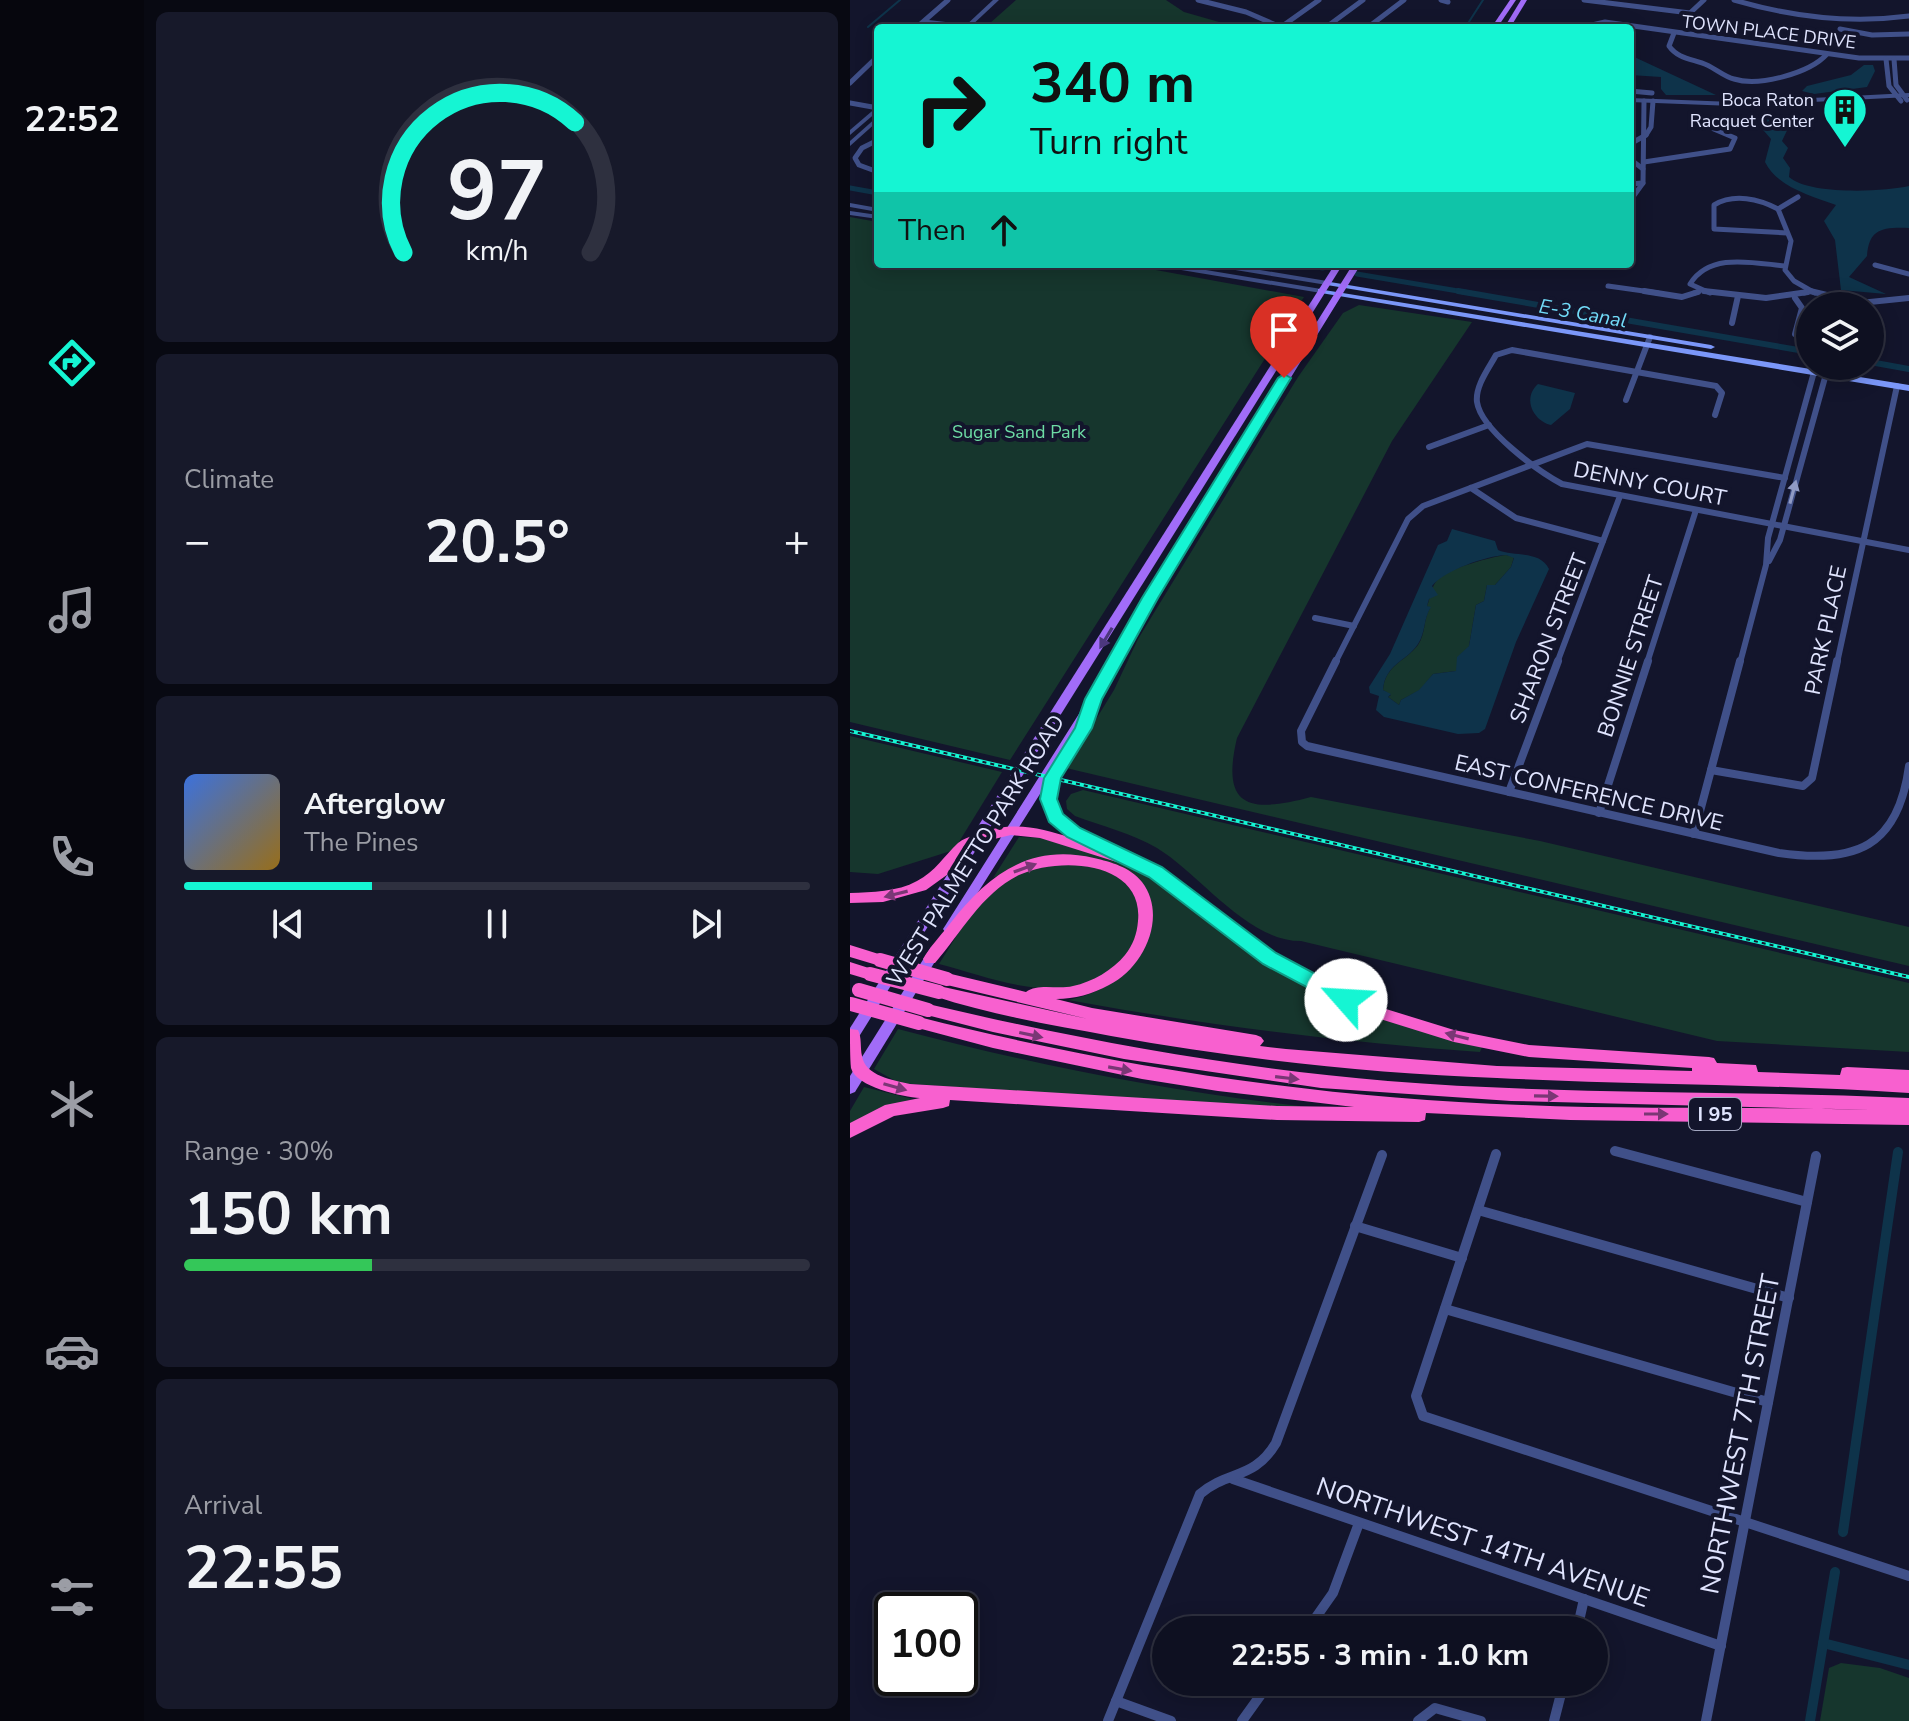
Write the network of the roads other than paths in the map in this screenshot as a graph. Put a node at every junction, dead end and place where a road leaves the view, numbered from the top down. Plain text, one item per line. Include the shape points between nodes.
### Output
1 (948, 0) edge
2 (996, 0) edge
3 (1006, 0) edge
4 (1198, 0) edge
5 (1305, 0) edge
6 (1363, 0) edge
7 (1404, 0) edge
8 (1441, 0) edge
9 (1513, 0) edge
10 (1524, 0) edge
11 (1584, 0) edge
12 (1704, 0) edge
13 (1734, 0) edge
14 (1316, 2) edge
15 (1448, 2) dead end
16 (1909, 16) edge
17 (926, 21) junction
18 (922, 24) edge
19 (946, 24) edge
20 (969, 24) edge
21 (979, 24) edge
22 (1272, 24) edge
23 (1287, 24) edge
24 (1330, 24) edge
25 (1372, 24) edge
26 (1497, 24) edge
27 (1509, 24) edge
28 (1594, 24) edge
29 (1615, 24) edge
30 (1634, 27) edge
31 (1840, 29) dead end
32 (1674, 33) junction
33 (1909, 34) edge
34 (1827, 54) junction
35 (1909, 58) edge
36 (1886, 59) junction
37 (874, 60) edge
38 (1894, 60) junction
39 (850, 83) edge
40 (1634, 93) edge
41 (1904, 98) edge
42 (850, 102) edge
43 (1649, 102) junction
44 (1634, 103) edge
45 (874, 106) edge
46 (874, 111) edge
47 (1639, 120) junction
48 (1651, 121) junction
49 (874, 122) edge
50 (1709, 127) dead end
51 (850, 133) edge
52 (1646, 135) junction
53 (1634, 142) edge
54 (874, 143) edge
55 (850, 144) edge
56 (1634, 161) edge
57 (1643, 165) junction
58 (874, 171) edge
59 (1643, 183) junction
60 (1634, 184) edge
61 (1634, 195) edge
62 (1798, 197) dead end
63 (850, 205) edge
64 (874, 209) edge
65 (1778, 209) junction
66 (850, 213) edge
67 (874, 216) edge
68 (1787, 233) junction
69 (1875, 265) dead end
70 (1785, 266) junction
71 (1186, 268) edge
72 (1231, 268) edge
73 (1336, 268) edge
74 (1355, 268) edge
75 (1909, 274) edge
76 (1608, 286) dead end
77 (1324, 287) junction
78 (1341, 290) junction
79 (1698, 292) junction
80 (1808, 292) edge
81 (1738, 296) junction
82 (1795, 298) joint
83 (1909, 298) edge
84 (1884, 303) edge
85 (1732, 323) dead end
86 (1795, 334) dead end
87 (1648, 341) junction
88 (1796, 365) edge
89 (1637, 372) junction
90 (1884, 378) edge
91 (1816, 380) edge
92 (1817, 380) edge
93 (1870, 380) edge
94 (1909, 381) edge
95 (1897, 386) junction
96 (1909, 388) edge
97 (1626, 400) dead end
98 (1715, 415) dead end
99 (1489, 425) junction
100 (1429, 447) dead end
101 (1532, 464) junction
102 (1785, 478) junction
103 (1471, 488) junction
104 (1620, 496) junction
105 (1191, 500) junction
106 (1207, 504) junction
107 (1696, 510) junction
108 (1772, 524) junction
109 (1783, 527) junction
110 (1603, 541) junction
111 (1863, 541) junction
112 (1909, 550) edge
113 (1766, 565) junction
114 (1315, 618) dead end
115 (1354, 626) junction
116 (1094, 699) junction
117 (1909, 766) edge
118 (1711, 770) junction
119 (1509, 792) junction
120 (1599, 813) junction
121 (1011, 830) junction
122 (1694, 834) junction
123 (979, 838) junction
124 (1116, 854) junction
125 (850, 898) edge
126 (850, 951) edge
127 (930, 959) junction
128 (850, 968) edge
129 (943, 986) junction
130 (853, 996) edge
131 (958, 997) junction
132 (1063, 1008) junction
133 (924, 1016) junction
134 (852, 1036) edge
135 (1728, 1069) junction
136 (855, 1072) edge
137 (1909, 1077) edge
138 (1909, 1086) edge
139 (850, 1088) edge
140 (1069, 1100) junction
141 (1909, 1105) edge
142 (1522, 1112) junction
143 (1909, 1118) edge
144 (850, 1131) edge
145 (1615, 1151) dead end
146 (1496, 1154) dead end
147 (1382, 1155) dead end
148 (1816, 1156) dead end
149 (1807, 1202) junction
150 (1478, 1210) junction
151 (1355, 1226) junction
152 (1462, 1258) junction
153 (1789, 1298) junction
154 (1445, 1309) junction
155 (1768, 1402) junction
156 (1232, 1479) junction
157 (1359, 1523) junction
158 (1745, 1523) junction
159 (1909, 1576) edge
160 (1584, 1599) junction
161 (1317, 1616) edge
162 (1580, 1616) edge
163 (1721, 1646) junction
164 (1260, 1696) edge
165 (1560, 1696) edge
166 (1116, 1701) junction
167 (1108, 1721) edge
168 (1171, 1721) edge
169 (1242, 1721) edge
170 (1418, 1721) edge
171 (1481, 1721) edge
172 (1554, 1721) edge
173 (1706, 1721) edge

1 - 17 street
2 - 20 street
3 - 21 street
4 - 22 street
5 - 14 street
6 - 24 street
7 - 25 street
8 - 15 street
9 - 26 main road
10 - 27 main road
11 - 12 street via 1690,13
13 - 16 street via 1861,20
14 - 23 street
17 - 18 street
17 - 19 street
28 - 29 street, TOWN PLACE DRIVE
30 - 32 street, TOWN PLACE DRIVE
31 - 33 street
32 - 34 street, TOWN PLACE DRIVE
32 - 34 street via 1669,46 1675,54 1746,82 1819,63
34 - 36 street, TOWN PLACE DRIVE
35 - 38 street, TOWN PLACE DRIVE
36 - 38 street, TOWN PLACE DRIVE
36 - 41 street via 1889,86
37 - 39 street
38 - 41 street via 1896,85
40 - 43 street
41 - 43 street via 1755,109
42 - 45 street
43 - 44 street
43 - 47 street
43 - 48 street
46 - 51 street
47 - 48 street
47 - 52 street
48 - 52 street
49 - 55 street
50 - 57 street via 1735,138 1730,149
52 - 53 street
52 - 57 street
54 - 58 street via 856,156 857,164
56 - 57 street
57 - 59 street
59 - 60 street
59 - 61 street
62 - 65 street
63 - 64 street
65 - 68 street
65 - 68 street via 1752,200 1720,201 1714,205 1714,229
66 - 67 street
68 - 70 street via 1791,245
69 - 75 street
70 - 79 street via 1715,264 1691,280
70 - 80 street via 1793,282
71 - 77 street
72 - 77 street
73 - 77 main road, WEST PALMETTO PARK ROAD
74 - 78 main road, WEST PALMETTO PARK ROAD
76 - 79 street via 1682,297
77 - 78 main road
77 - 105 main road, WEST PALMETTO PARK ROAD
78 - 87 main road
78 - 106 main road, WEST PALMETTO PARK ROAD
79 - 81 street
81 - 82 street
81 - 85 street
82 - 86 street via 1802,308
83 - 84 street
87 - 88 main road
87 - 89 street
89 - 97 street
89 - 98 street via 1720,389
89 - 99 street via 1503,351 1478,393 1479,410
90 - 94 main road
91 - 102 street
109 -> 92 street
93 - 95 main road
95 - 96 main road
95 - 111 street, PARK PLACE
99 - 100 street
99 - 101 street, DENNY COURT
101 - 102 street via 1574,447 1600,444
101 - 103 street
101 - 104 street, DENNY COURT via 1562,484
102 - 108 street
103 - 110 street via 1520,522
103 - 115 street via 1411,516
104 - 107 street, DENNY COURT
104 - 110 street, SHARON STREET
105 - 106 main road
105 -> 123 main road, WEST PALMETTO PARK ROAD
106 - 116 main road, WEST PALMETTO PARK ROAD
107 - 108 street, DENNY COURT
107 - 120 street, BONNIE STREET
108 - 109 street, DENNY COURT
108 - 113 street
109 - 111 street, DENNY COURT
109 - 113 street
110 - 119 street, SHARON STREET
111 - 112 street, DENNY COURT
111 - 118 street, PARK PLACE via 1809,783 1795,787
113 - 118 street
114 - 115 street
115 - 119 street, EAST CONFERENCE DRIVE via 1301,731 1302,742
116 - 121 main road, WEST PALMETTO PARK ROAD
116 - 124 highway via 1084,728 1050,784 1048,799 1066,828
117 - 122 street, EAST CONFERENCE DRIVE via 1897,817 1863,846 1823,856 1794,855
118 - 122 street
119 - 120 street, EAST CONFERENCE DRIVE
120 - 122 street, EAST CONFERENCE DRIVE
121 - 123 highway
121 - 124 highway
121 - 127 main road, WEST PALMETTO PARK ROAD
123 -> 125 highway via 921,886 883,897
123 - 134 main road, WEST PALMETTO PARK ROAD
135 -> 124 highway via 1702,1061 1529,1051 1382,1014 1289,971 1156,872
126 - 129 highway, I 95, bridge
127 -> 129 highway via 983,893 1035,864 1066,859 1099,864 1126,877 1143,898 1148,925 1139,951 1116,975 1091,988 1045,995
127 - 136 main road, WEST PALMETTO PARK ROAD
128 - 129 highway, bridge
129 - 131 highway
129 - 132 highway, I 95
130 - 133 highway, I 95, bridge
131 - 132 highway
131 - 138 highway via 1132,1033 1355,1062
132 - 135 highway, I 95 via 1212,1035 1389,1055
133 -> 141 highway via 1131,1055 1346,1084 1522,1096
133 -> 142 highway, I 95 via 1016,1048 1123,1069 1392,1105
134 - 136 highway
135 - 137 highway, I 95
136 - 139 main road, WEST PALMETTO PARK ROAD
136 -> 140 highway via 910,1091
140 - 142 highway via 1277,1113
140 - 144 highway via 918,1103 879,1114
142 -> 143 highway, I 95
145 - 149 street
146 - 150 street
147 - 151 street
148 - 149 street, NORTHWEST 7TH STREET
149 - 153 street, NORTHWEST 7TH STREET
150 - 152 street
150 - 153 street
151 - 152 street
151 - 156 street via 1276,1443 1261,1466
152 - 154 street
153 - 155 street, NORTHWEST 7TH STREET
154 - 155 street
154 - 158 street via 1416,1396 1417,1407 1432,1421
155 - 158 street, NORTHWEST 7TH STREET
156 - 157 street, NORTHWEST 14TH AVENUE
156 - 166 street via 1217,1479 1200,1494
157 - 160 street, NORTHWEST 14TH AVENUE
157 - 161 street via 1333,1593
158 - 159 street
158 - 163 street, NORTHWEST 7TH STREET
160 - 162 street
160 - 163 street, NORTHWEST 14TH AVENUE
163 - 173 street, NORTHWEST 7TH STREET
164 - 169 street
165 - 172 street
166 - 167 street
166 - 168 street
170 - 171 street via 1435,1708

